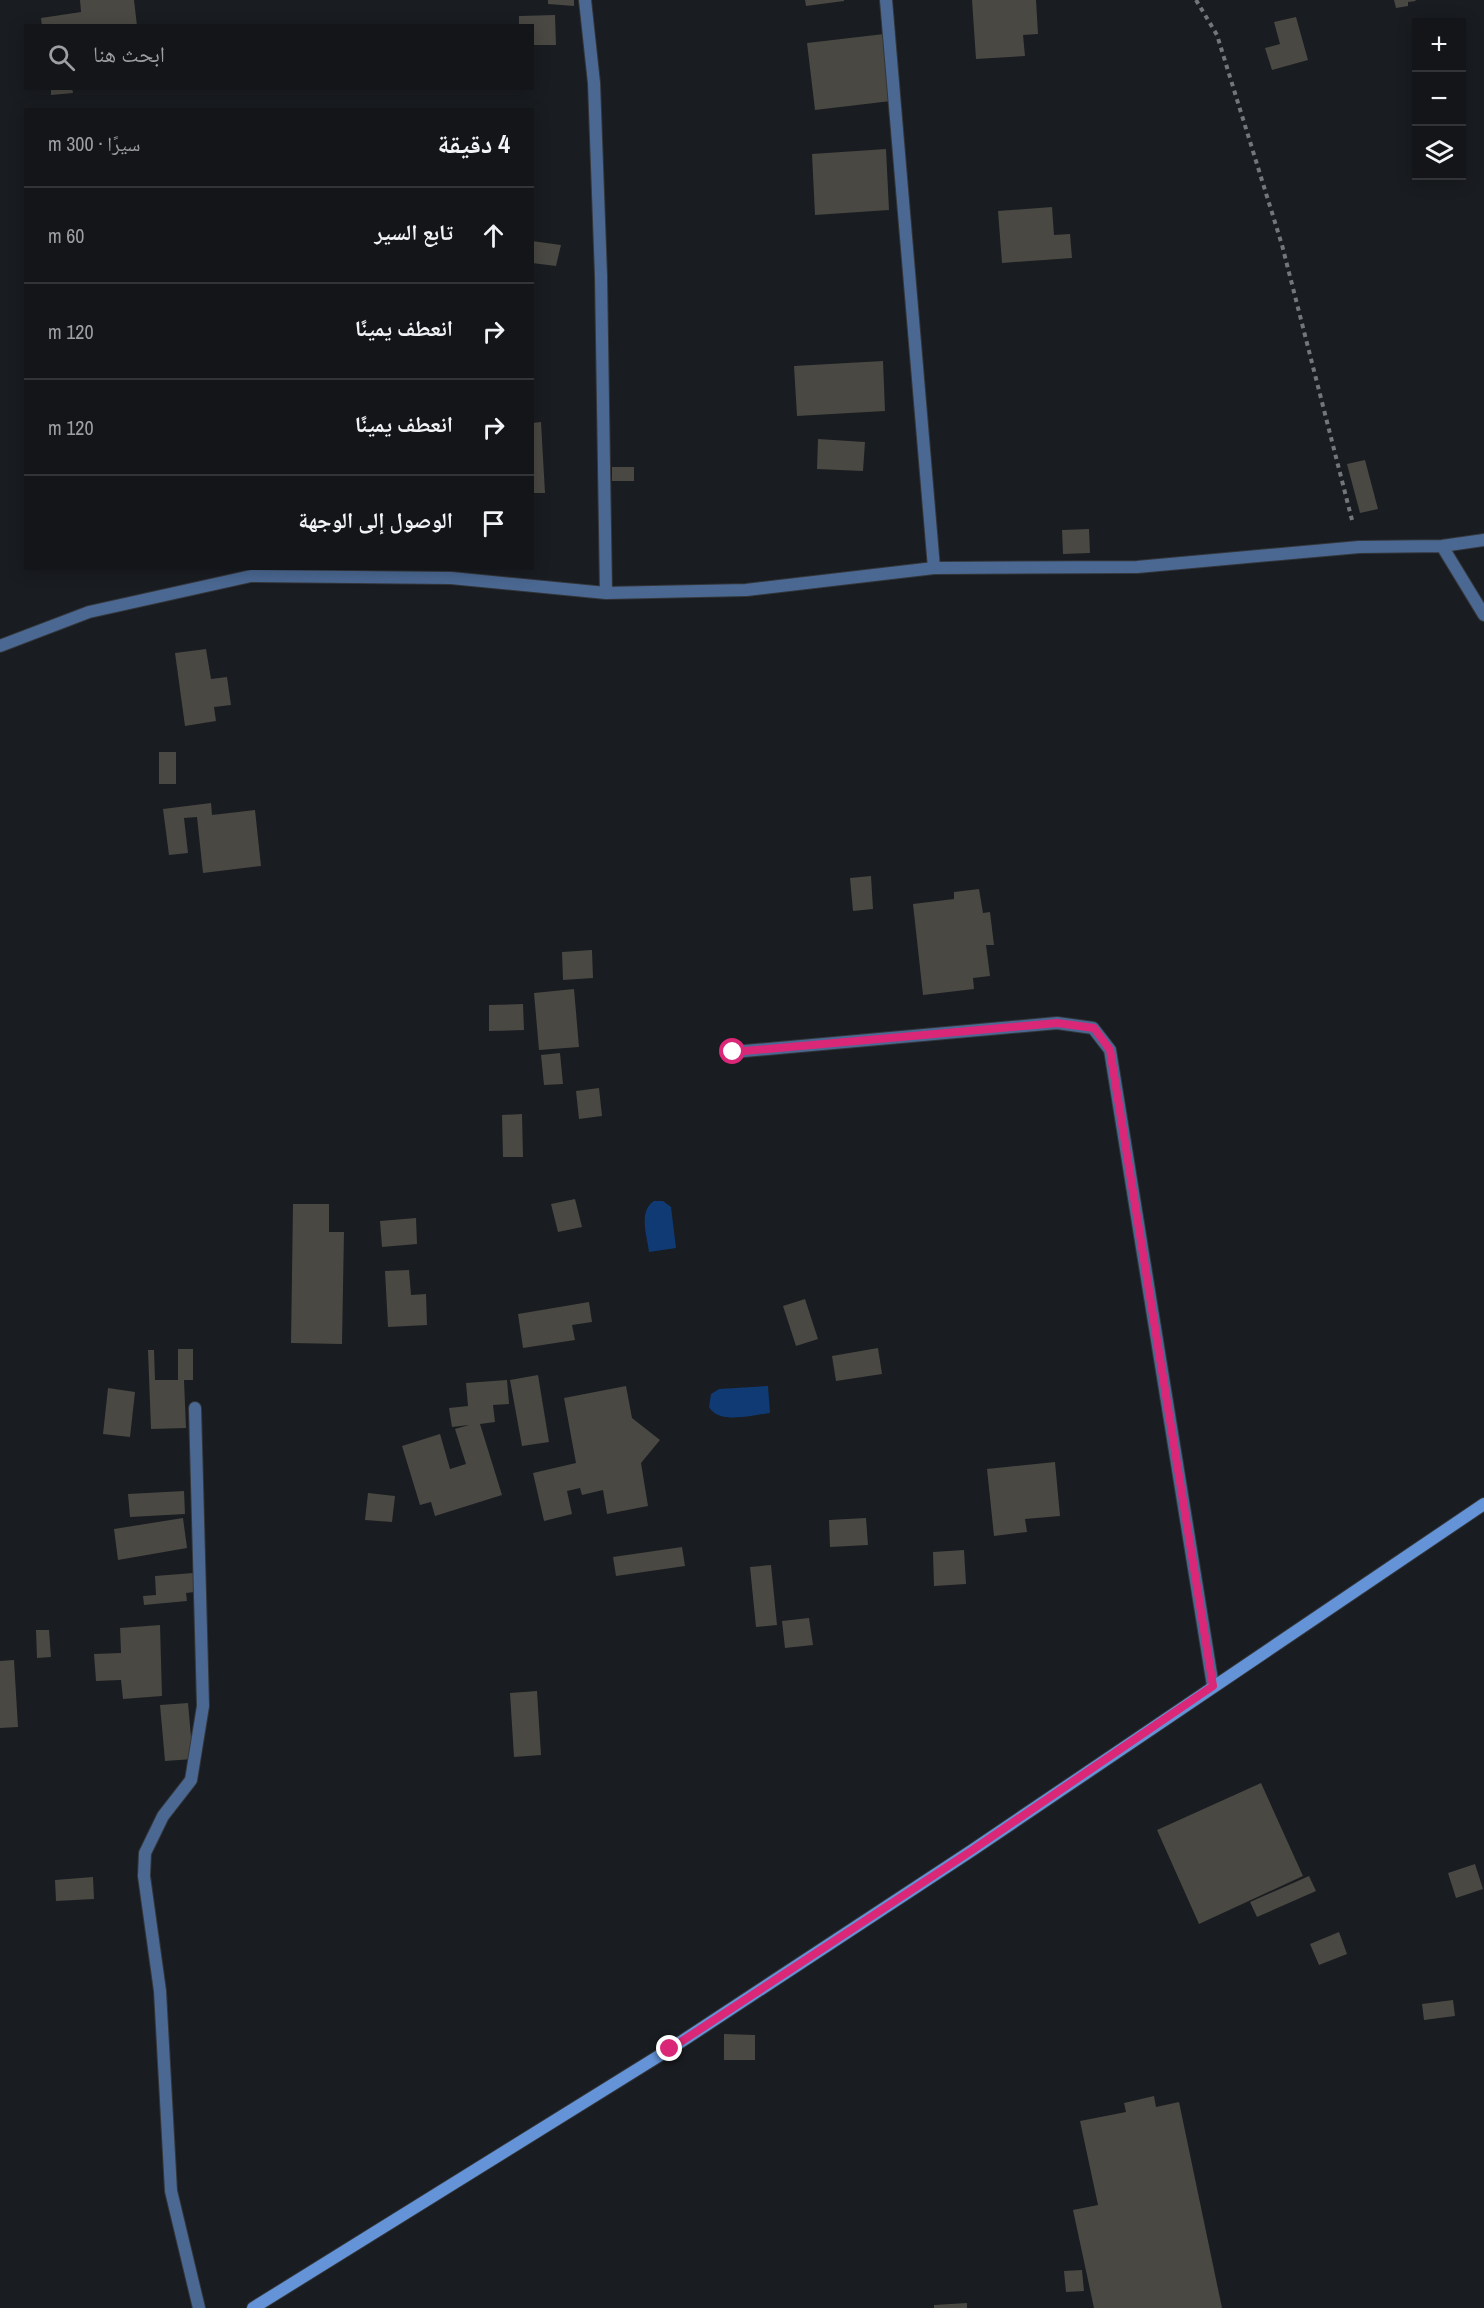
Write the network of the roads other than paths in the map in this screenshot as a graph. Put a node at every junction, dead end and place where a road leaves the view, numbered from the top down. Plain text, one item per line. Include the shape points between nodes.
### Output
1 (585, 0) edge
2 (886, 0) edge
3 (1484, 540) edge
4 (1442, 546) junction
5 (934, 568) junction
6 (606, 593) junction
7 (1484, 615) edge
8 (0, 646) edge
9 (733, 1052) dead end
10 (195, 1408) dead end
11 (1484, 1504) edge
12 (1213, 1686) junction
13 (199, 2308) edge
14 (254, 2308) edge

1 - 6 street via 594,83 601,276
2 - 5 street
3 - 4 street
4 - 5 street via 1359,547 1137,567
4 - 7 street
5 - 6 street via 746,590
6 - 8 street via 451,578 251,576 89,612
9 - 12 street via 1057,1023 1094,1028 1110,1050
10 - 13 street via 203,1706 191,1780 163,1816 145,1853 144,1876 160,1991 171,2191
11 - 12 main road
12 - 14 main road via 670,2049

